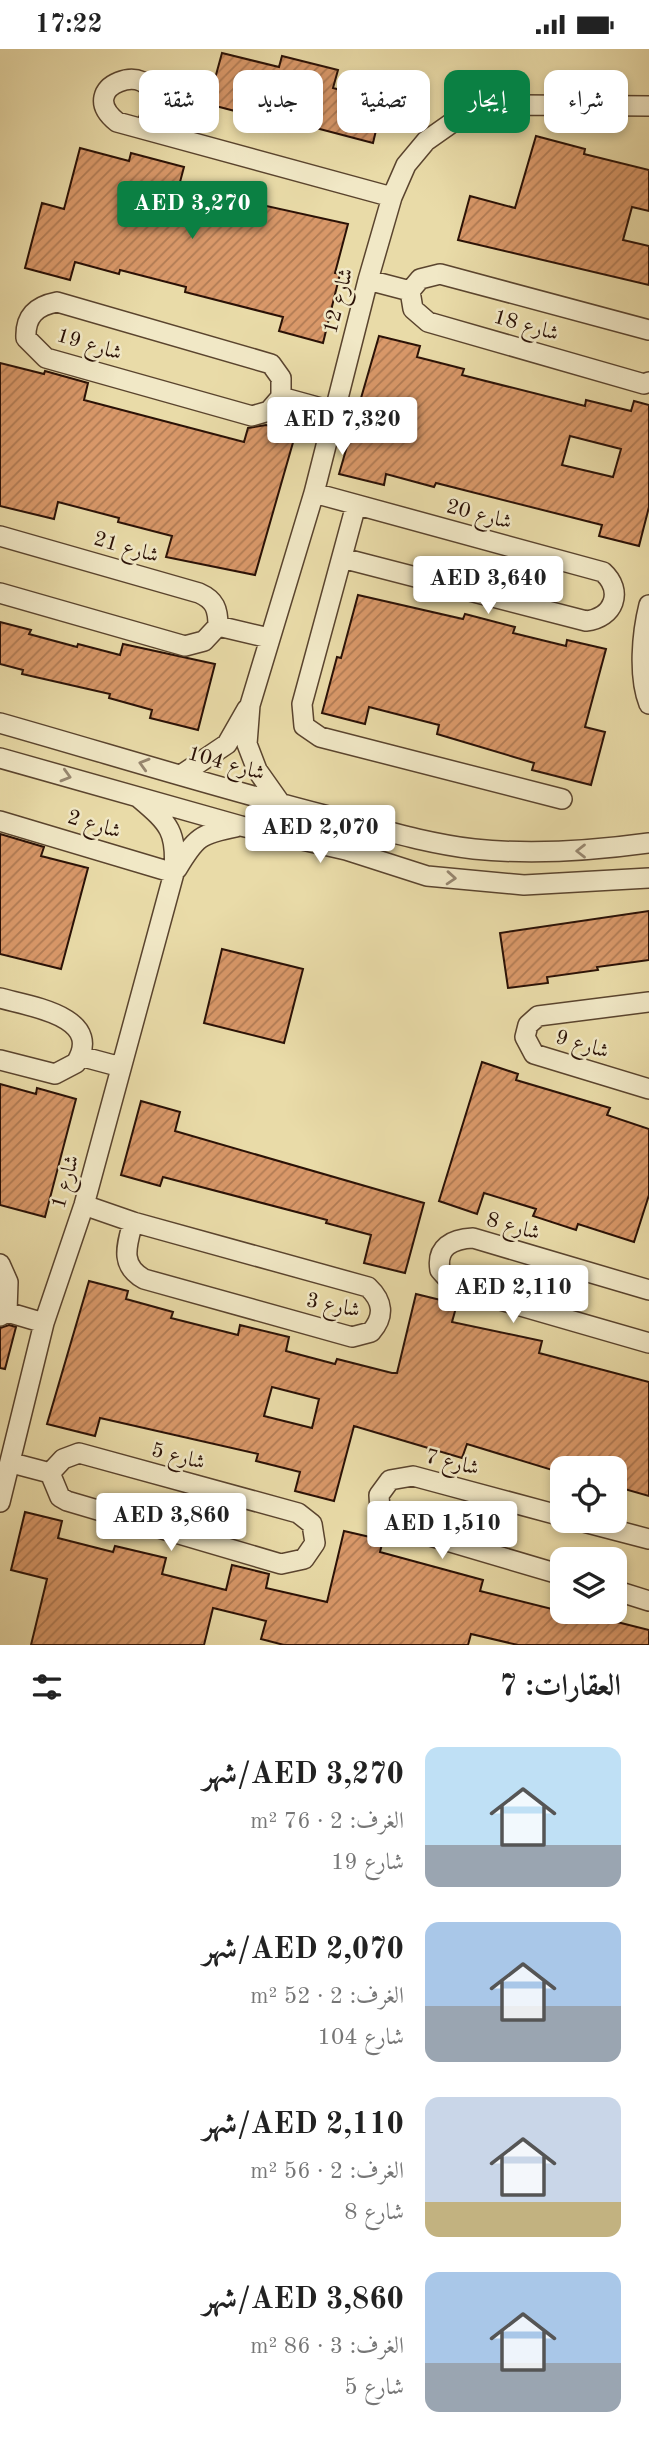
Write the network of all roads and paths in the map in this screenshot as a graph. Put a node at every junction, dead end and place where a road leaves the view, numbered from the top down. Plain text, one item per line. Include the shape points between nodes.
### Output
1 (649, 106) edge
2 (160, 133) edge
3 (392, 197) junction
4 (368, 280) junction
5 (410, 291) junction
6 (649, 330) edge
7 (649, 382) edge
8 (281, 397) junction
9 (332, 411) junction
10 (314, 493) junction
11 (356, 505) junction
12 (0, 536) edge
13 (342, 558) junction
14 (0, 593) edge
15 (649, 605) edge
16 (218, 626) junction
17 (269, 638) junction
18 (649, 704) edge
19 (250, 705) junction
20 (0, 723) edge
21 (0, 758) edge
22 (181, 775) junction
23 (139, 798) junction
24 (562, 799) dead end
25 (281, 804) junction
26 (0, 821) edge
27 (241, 826) junction
28 (649, 843) edge
29 (522, 851) junction
30 (174, 873) junction
31 (649, 878) edge
32 (516, 884) junction
33 (0, 999) edge
34 (649, 1002) edge
35 (80, 1056) junction
36 (0, 1060) edge
37 (121, 1067) junction
38 (649, 1089) edge
39 (84, 1205) junction
40 (133, 1222) junction
41 (0, 1264) edge
42 (649, 1290) edge
43 (4, 1314) edge
44 (44, 1323) junction
45 (649, 1343) edge
46 (12, 1463) junction
47 (50, 1473) junction
48 (0, 1502) edge
49 (550, 1513) edge
50 (626, 1533) edge
51 (649, 1539) edge
52 (550, 1572) edge
53 (627, 1594) edge
54 (649, 1601) edge

1 - 3 street, شارع 12 via 484,109 453,122 426,141 406,165
2 - 3 street
3 - 4 street, شارع 12
4 - 5 street
4 - 9 street, شارع 12
5 - 6 street, شارع 18 via 425,276 440,274
5 - 7 street, شارع 18 via 413,309 428,322
8 - 8 street, شارع 19 via 281,378 271,364 57,302 29,316 26,324 26,338 46,358 252,416 264,414
8 - 9 street
9 - 10 street, شارع 12
10 - 11 street, شارع 20
10 - 17 street, شارع 12
11 - 13 street
11 - 13 street, شارع 20 via 603,572 615,587 614,602 602,616 586,621
12 - 16 street, شارع 21 via 209,597 218,611
13 - 24 street via 302,704 304,726 320,737
14 - 16 street via 185,646 204,641
15 - 18 street via 644,645
16 - 17 street
17 - 19 street, شارع 12
19 - 22 street, شارع 12 via 227,744
19 - 25 street, شارع 12 via 247,744 257,770
22 -> 20 street, شارع 104
21 -> 23 street
22 - 25 street, شارع 104
23 - 27 street
23 - 30 street, شارع 1 via 167,821 176,845
25 - 29 street, شارع 104 via 425,841
26 - 30 street, شارع 2
27 - 30 street, شارع 1 via 206,832
27 -> 32 street via 346,850 427,876
28 -> 29 street, شارع 104 via 594,851
29 - 32 street via 526,868
30 - 37 street, شارع 1
31 - 32 street
33 - 35 street via 65,1017 82,1040
34 - 38 street, شارع 9 via 538,1016 528,1025 525,1037 534,1055
35 - 36 street via 71,1068 55,1074
35 - 37 street
37 - 39 street, شارع 1
39 - 40 street, شارع 3
39 - 44 street, شارع 1
40 - 40 street, شارع 3 via 125,1254 131,1270 144,1279 352,1337 371,1332 380,1318 379,1299 368,1287
41 - 43 street via 8,1282
42 - 45 street, شارع 8 via 473,1238 460,1238 440,1252 440,1270 455,1287
43 - 44 street
44 - 46 street, شارع 1
46 - 47 street
46 - 48 street, شارع 1
47 - 47 street, شارع 5 via 60,1497 67,1501 281,1564 303,1559 315,1543 312,1524 298,1513 79,1453 63,1459
49 - 52 street, شارع 7 via 413,1476 390,1480 379,1495 380,1511 396,1527
50 - 51 street
53 - 54 street

